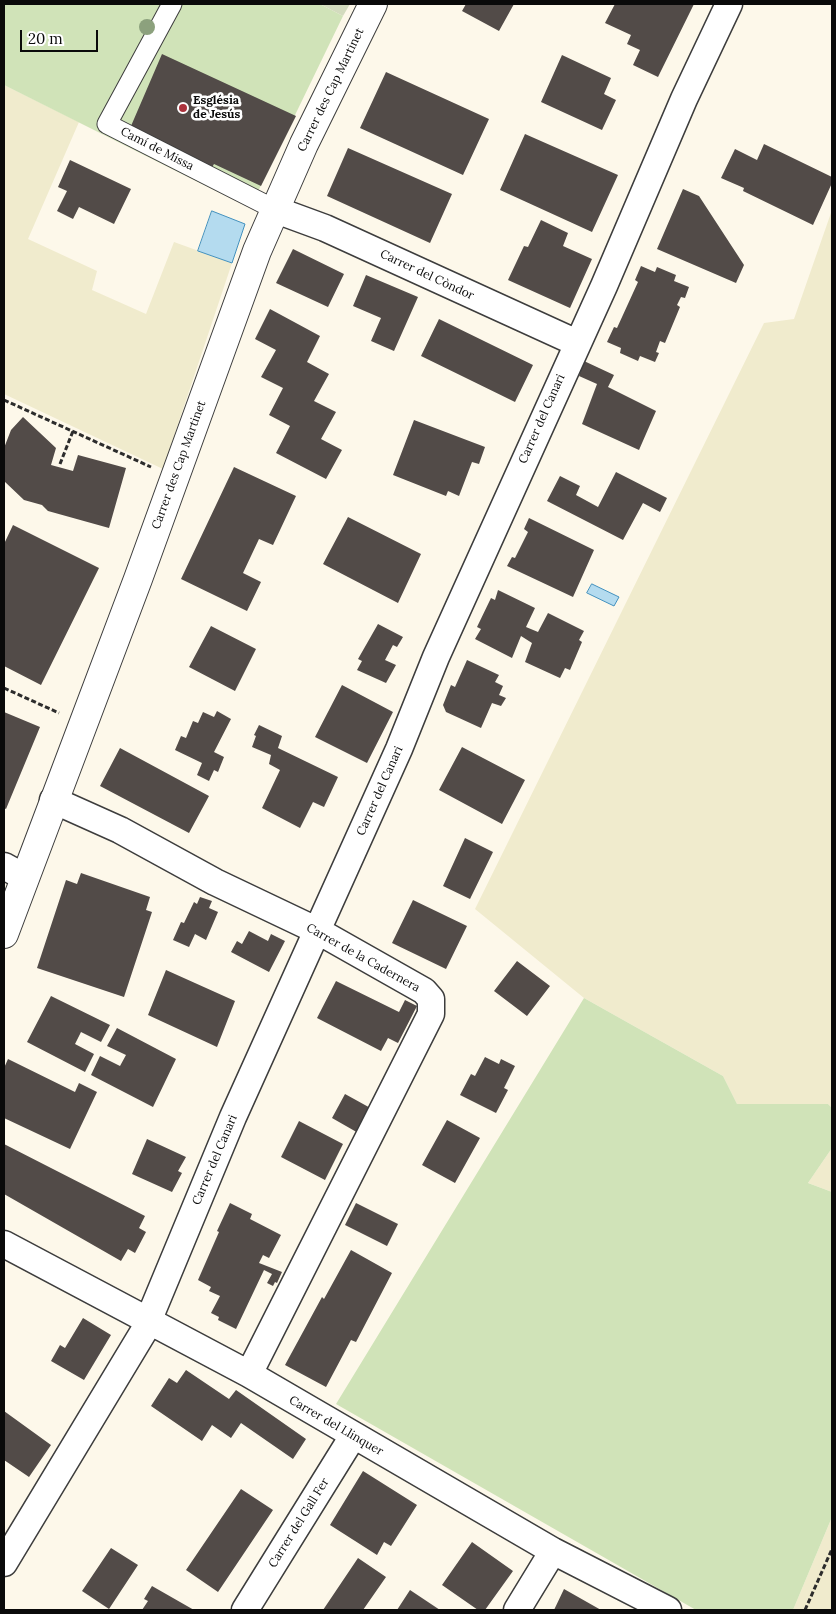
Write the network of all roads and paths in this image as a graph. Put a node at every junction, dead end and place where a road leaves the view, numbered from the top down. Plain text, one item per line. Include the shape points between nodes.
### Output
1 (172, 4) edge
2 (374, 4) edge
3 (729, 4) edge
4 (276, 210) junction
5 (577, 343) junction
6 (4, 401) edge
7 (73, 431) junction
8 (60, 464) dead end
9 (175, 477) junction
10 (4, 688) edge
11 (82, 723) junction
12 (52, 800) junction
13 (14, 872) edge
14 (318, 932) junction
15 (4, 934) edge
16 (4, 1244) edge
17 (147, 1320) junction
18 (249, 1374) junction
19 (353, 1436) junction
20 (832, 1549) edge
21 (553, 1551) junction
22 (4, 1563) edge
23 (245, 1610) edge
24 (516, 1610) edge
25 (668, 1610) edge
26 (805, 1610) edge

1 - 4 street, Camí de Missa via 107,124
2 - 4 street, Carrer des Cap Martinet via 304,144
3 - 5 street, Carrer del Canari
4 - 5 street, Carrer del Còndor via 324,228
4 - 9 street, Carrer des Cap Martinet via 257,251
5 - 14 street, Carrer del Canari via 436,657
6 - 7 path
7 - 8 path
7 - 9 path
9 - 11 street, Carrer des Cap Martinet
10 - 11 path
11 - 12 street, Carrer des Cap Martinet
12 - 13 street, Carrer des Cap Martinet
12 - 14 street, Carrer de la Cadernera via 120,830 215,882
13 - 15 street, Carrer des Cap Martinet
14 - 17 street, Carrer del Canari via 233,1117
14 - 18 street, Carrer de la Cadernera via 424,991 431,999 431,1014
16 - 17 street, Carrer del Llinquer
17 - 18 street, Carrer del Llinquer
17 - 22 street, Carrer del Canari via 144,1331
18 - 19 street, Carrer del Llinquer
19 - 21 street, Carrer del Llinquer
19 - 23 street, Carrer del Gall Fer
20 - 26 path
21 - 24 street
21 - 25 street, Carrer del Llinquer

